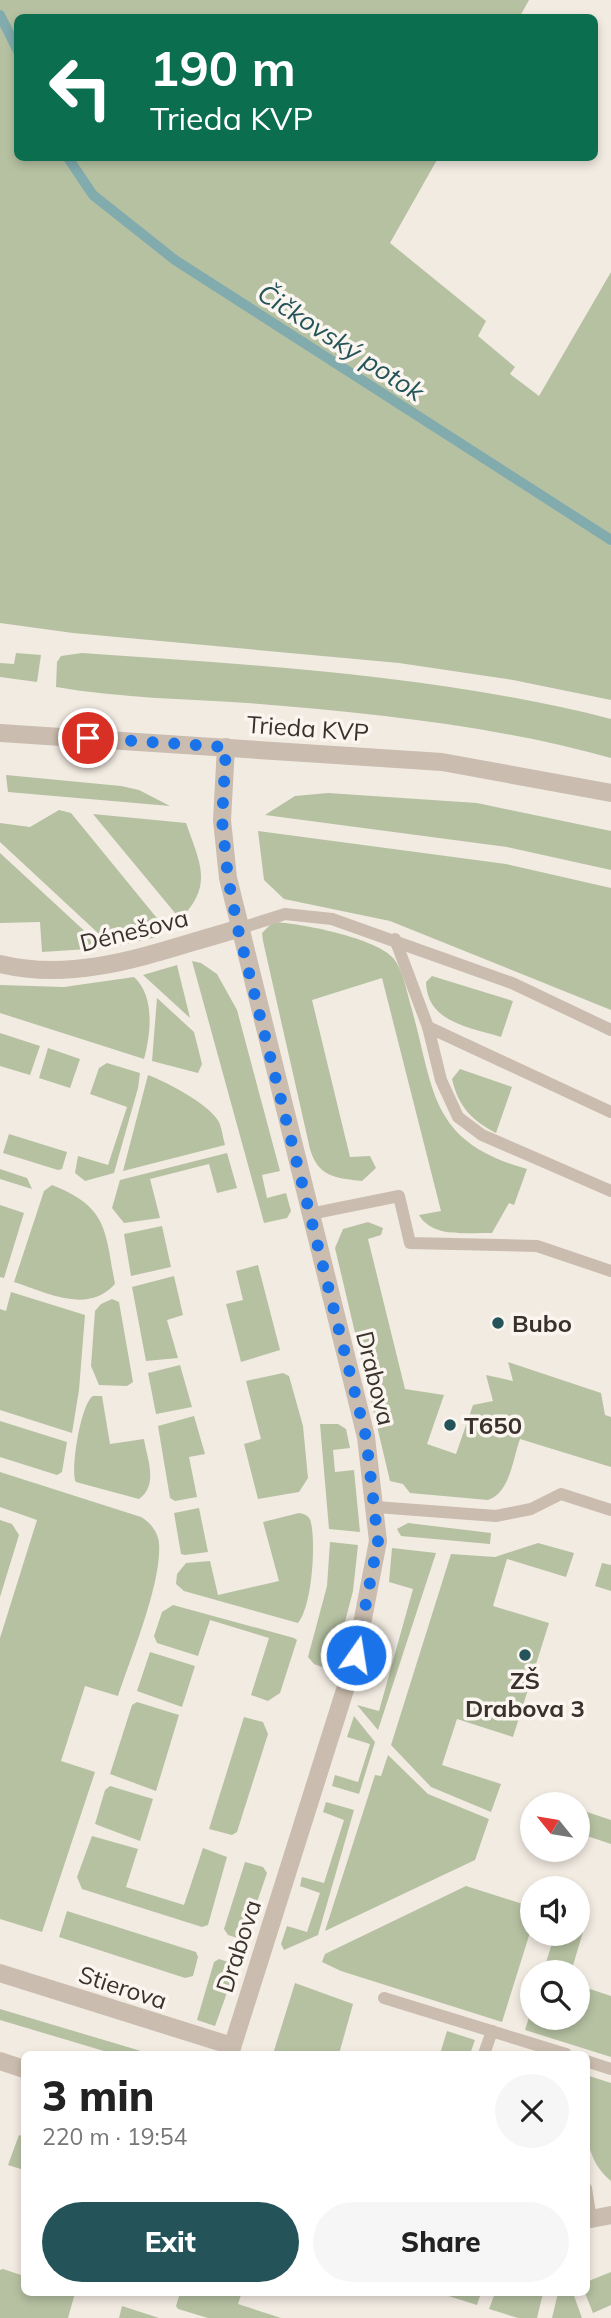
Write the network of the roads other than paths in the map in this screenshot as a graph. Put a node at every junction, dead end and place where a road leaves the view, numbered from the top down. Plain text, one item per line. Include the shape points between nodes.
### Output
1 (0, 733) edge
2 (226, 747) junction
3 (611, 793) edge
4 (238, 929) junction
5 (395, 939) junction
6 (0, 964) edge
7 (428, 1027) junction
8 (611, 1030) edge
9 (611, 1112) edge
10 (611, 1191) edge
11 (310, 1214) junction
12 (611, 1271) edge
13 (376, 1507) junction
14 (611, 1510) edge
15 (0, 1973) edge
16 (384, 1998) dead end
17 (492, 2031) junction
18 (231, 2050) edge
19 (485, 2051) edge
20 (556, 2051) edge
21 (0, 2061) edge
22 (590, 2062) edge
23 (21, 2068) edge
24 (611, 2069) edge
25 (611, 2215) edge
26 (590, 2220) edge

1 - 2 street, Trieda KVP
2 - 3 street, Trieda KVP via 442,762
2 - 4 street, Drabova via 222,820
4 - 5 lane via 285,914 301,914
4 - 6 street, Dénešova via 111,966 75,970
4 - 11 street, Drabova
5 - 7 lane
5 - 8 lane via 512,983
7 - 9 lane
7 - 10 lane via 450,1104 468,1127
11 - 12 lane via 399,1196 410,1243 537,1246
11 - 13 street, Drabova via 366,1437
13 - 14 lane via 496,1516 531,1509 561,1494
13 - 18 street, Drabova via 377,1556 356,1655
15 - 18 street, Stierova
16 - 17 lane
17 - 19 lane
17 - 20 lane
21 - 23 street
22 - 24 lane
25 - 26 street

